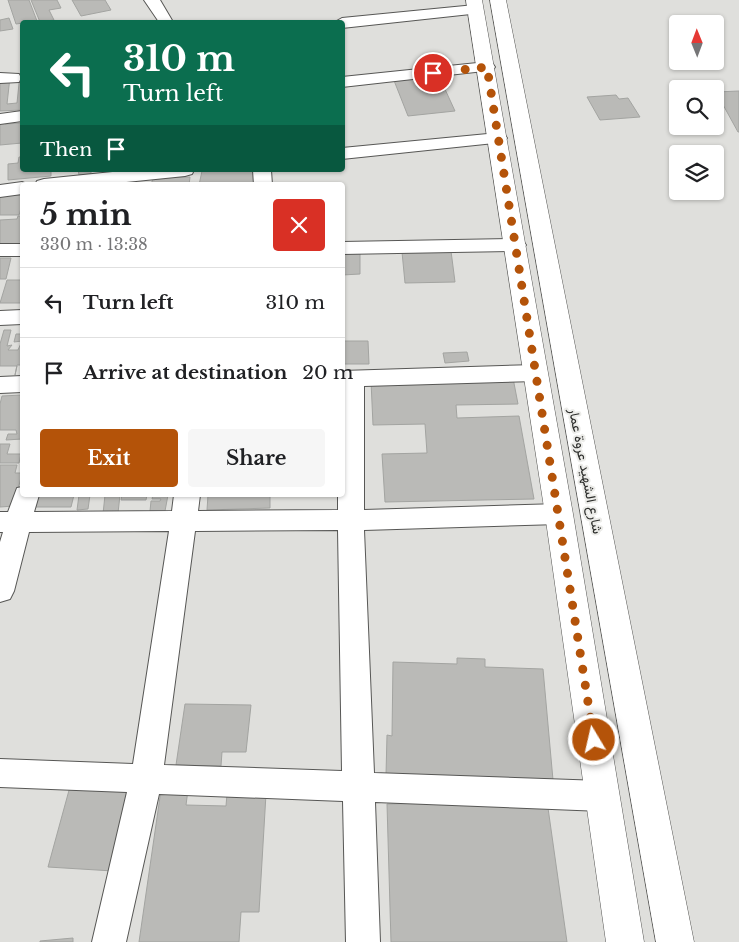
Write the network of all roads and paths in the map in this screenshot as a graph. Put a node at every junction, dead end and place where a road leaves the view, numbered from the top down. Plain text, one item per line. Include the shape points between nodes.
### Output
1 (152, 0) edge
2 (482, 3) edge
3 (165, 20) edge
4 (345, 23) edge
5 (487, 67) junction
6 (345, 82) edge
7 (20, 116) edge
8 (0, 119) edge
9 (498, 138) junction
10 (345, 154) edge
11 (169, 172) edge
12 (55, 179) edge
13 (74, 182) edge
14 (89, 182) edge
15 (20, 188) edge
16 (0, 191) edge
17 (516, 245) junction
18 (345, 248) edge
19 (0, 250) edge
20 (20, 250) edge
21 (20, 317) edge
22 (0, 318) edge
23 (536, 373) junction
24 (347, 379) edge
25 (0, 384) edge
26 (20, 384) edge
27 (25, 497) edge
28 (186, 508) edge
29 (559, 514) junction
30 (351, 520) junction
31 (10, 522) edge
32 (0, 591) edge
33 (0, 773) edge
34 (146, 779) junction
35 (359, 788) junction
36 (602, 796) junction
37 (109, 942) edge
38 (363, 942) edge
39 (625, 942) edge
40 (675, 942) edge

1 - 3 street
2 - 4 street
2 - 5 street
2 - 40 street, شارع الشهيد عروة عمار
5 - 6 street
5 - 9 street
7 - 8 street
9 - 10 street
9 - 17 street
11 - 14 street
12 - 13 street
15 - 16 street
17 - 18 street
17 - 23 street
19 - 20 street
21 - 22 street
23 - 24 street
23 - 29 street
24 - 30 street
25 - 26 street
27 - 31 street
28 - 30 street
28 - 31 street
28 - 34 street
29 - 30 street
29 - 36 street
30 - 35 street
31 - 32 street
33 - 34 street
34 - 35 street
34 - 37 street
35 - 36 street
35 - 38 street
36 - 39 street

